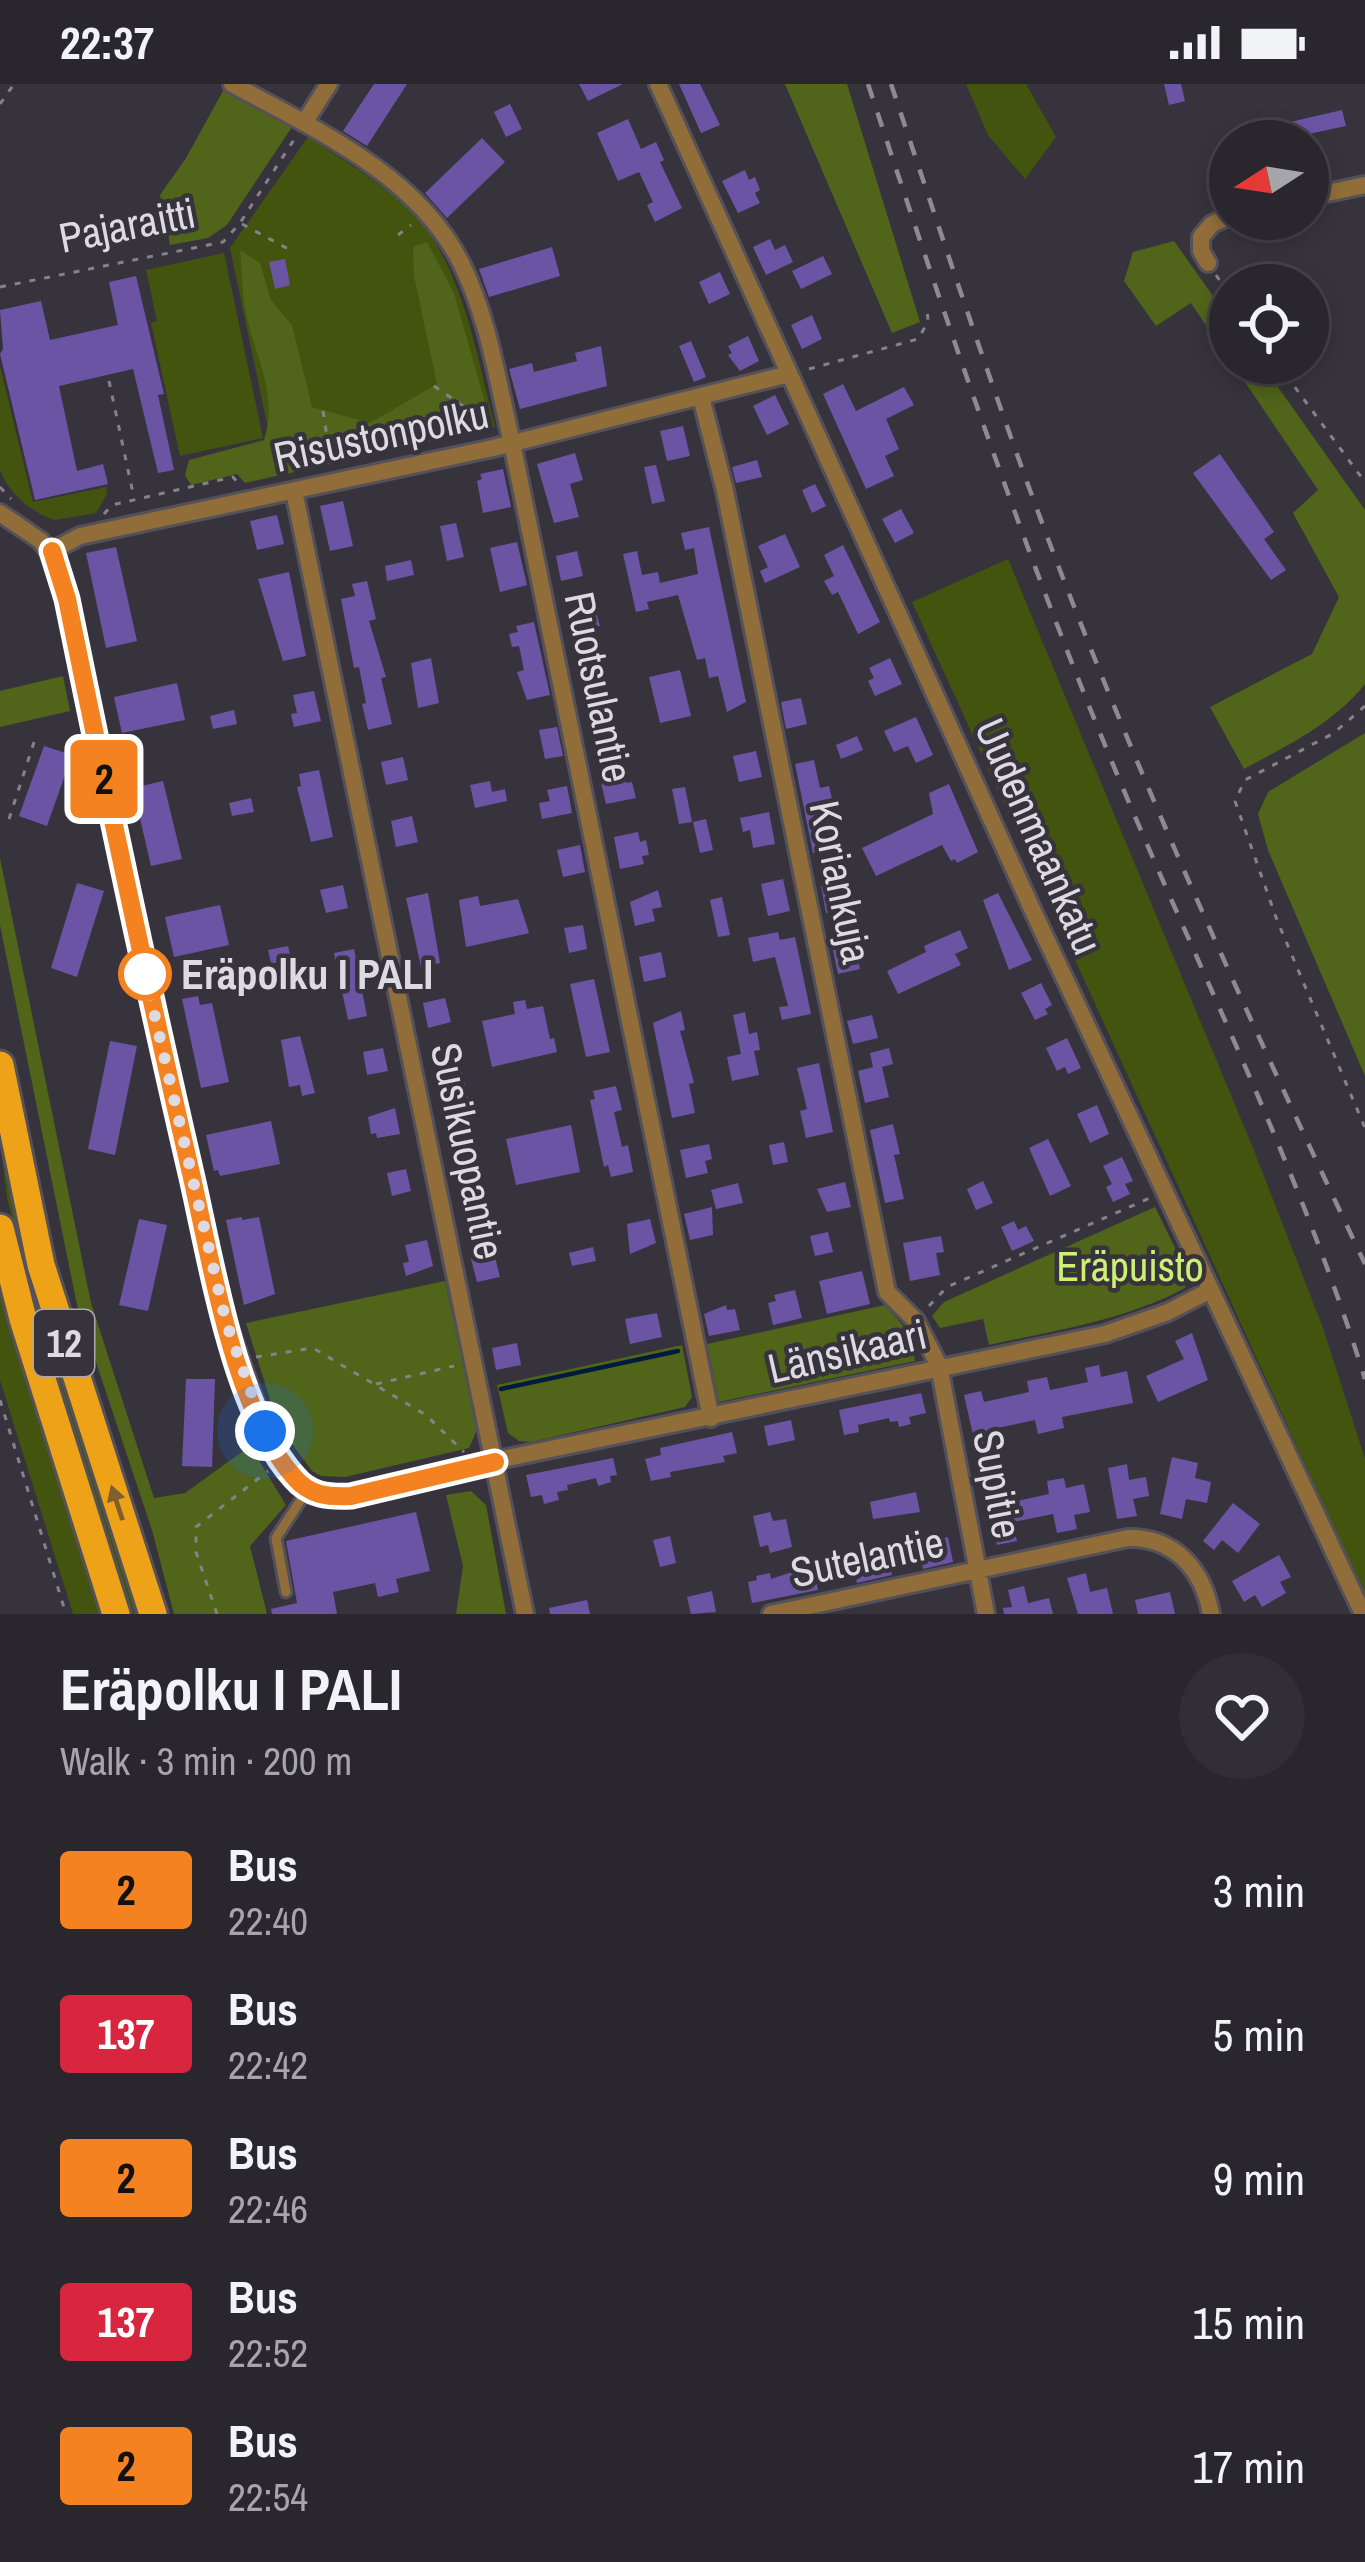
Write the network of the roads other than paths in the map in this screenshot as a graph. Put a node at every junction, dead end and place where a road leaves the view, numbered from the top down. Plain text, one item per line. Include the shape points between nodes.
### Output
1 (232, 84) edge
2 (329, 84) edge
3 (658, 84) edge
4 (304, 123) junction
5 (1365, 185) edge
6 (1329, 192) edge
7 (1209, 228) edge
8 (1208, 263) dead end
9 (789, 374) junction
10 (701, 397) junction
11 (512, 443) junction
12 (294, 491) junction
13 (0, 513) edge
14 (52, 551) junction
15 (0, 1065) edge
16 (0, 1228) edge
17 (1209, 1291) junction
18 (939, 1366) junction
19 (712, 1418) junction
20 (495, 1462) junction
21 (308, 1489) junction
22 (977, 1570) junction
23 (286, 1592) dead end
24 (116, 1614) edge
25 (154, 1614) edge
26 (525, 1614) edge
27 (771, 1614) edge
28 (986, 1614) edge
29 (1211, 1614) edge
30 (1363, 1614) edge

1 - 4 street, Ruotsulantie
2 - 4 street
3 - 9 street, Uudenmaankatu
4 - 11 street, Ruotsulantie via 373,167 442,231 484,325
5 - 6 street
7 - 8 street via 1201,237
9 - 10 street, Risustonpolku
9 - 17 street, Uudenmaankatu
10 - 11 street, Risustonpolku
10 - 18 street, Koriankuja via 887,1292 916,1322
11 - 12 street, Risustonpolku
11 - 19 street, Ruotsulantie
12 - 14 street, Risustonpolku via 80,536
12 - 20 street, Susikuopantie
13 - 14 street
14 - 21 street via 226,1322 265,1431
25 -> 15 main road, 12 via 41,1265
16 - 24 main road, 12
17 - 18 street, Länsikaari via 1105,1334
17 - 30 street, Uudenmaankatu
18 - 19 street, Länsikaari
18 - 22 street, Supitie
19 - 20 street, Länsikaari
20 - 21 street, Länsikaari via 351,1496
20 - 26 street, Susikuopantie
21 - 23 lane via 277,1538
22 - 27 street, Sutelantie
22 - 28 street, Supitie
22 - 29 street, Sutelantie via 1151,1538 1189,1563

